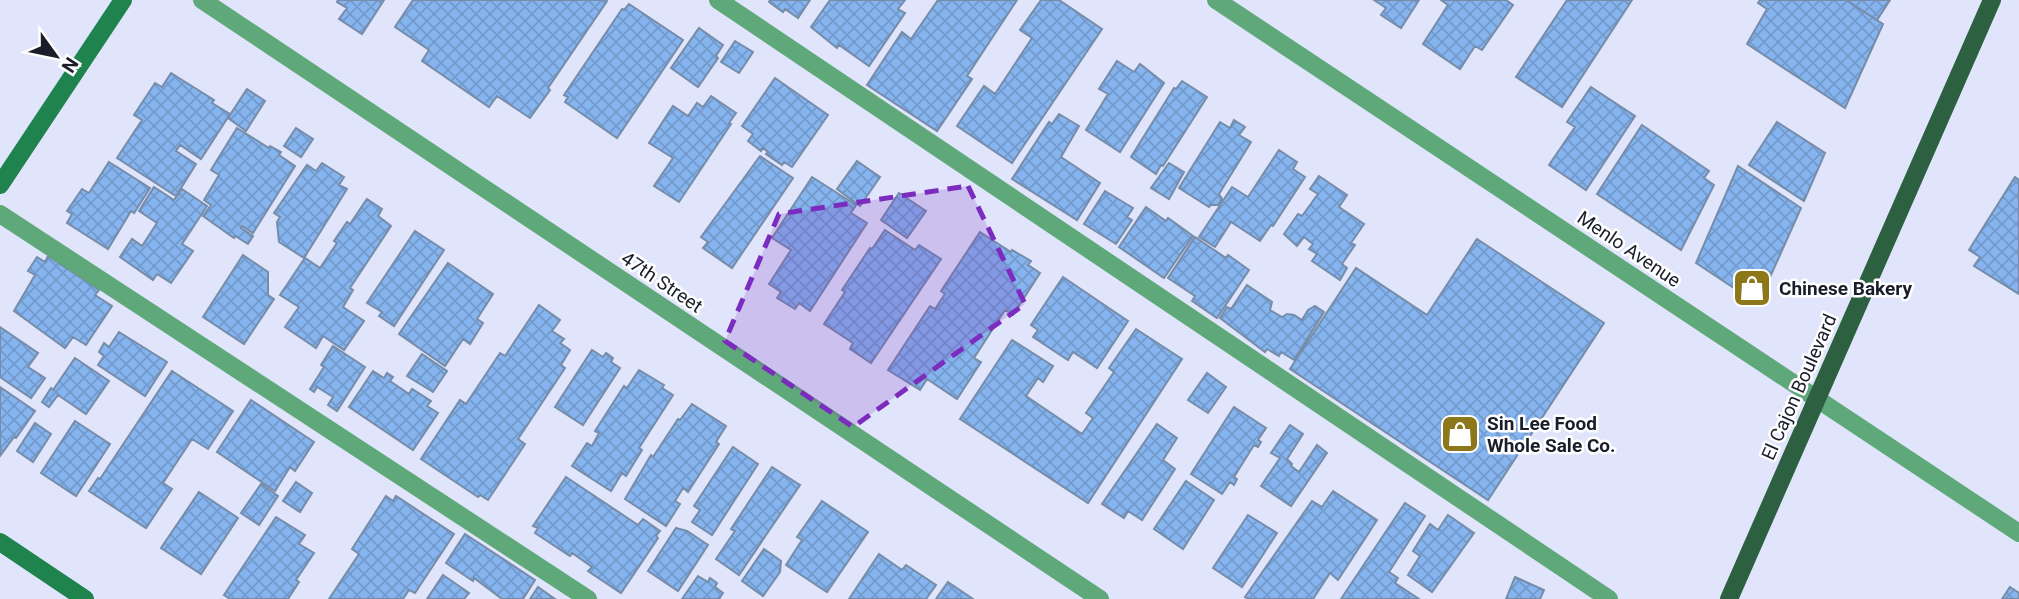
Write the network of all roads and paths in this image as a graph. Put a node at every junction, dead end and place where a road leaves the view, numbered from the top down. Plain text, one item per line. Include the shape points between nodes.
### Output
1 (123, 0) edge
2 (202, 0) edge
3 (718, 0) edge
4 (1216, 0) edge
5 (1992, 0) edge
6 (0, 186) edge
7 (0, 214) edge
8 (1817, 398) junction
9 (2019, 533) edge
10 (0, 542) edge
11 (85, 599) edge
12 (587, 599) edge
13 (1100, 599) edge
14 (1609, 599) edge
15 (1729, 599) edge

1 - 6 main road
2 - 13 street, 47th Street
3 - 14 street
4 - 8 street, Menlo Avenue
5 - 8 main road, El Cajon Boulevard
7 - 12 street
8 - 9 street, Menlo Avenue
8 - 15 main road, El Cajon Boulevard
10 - 11 main road

